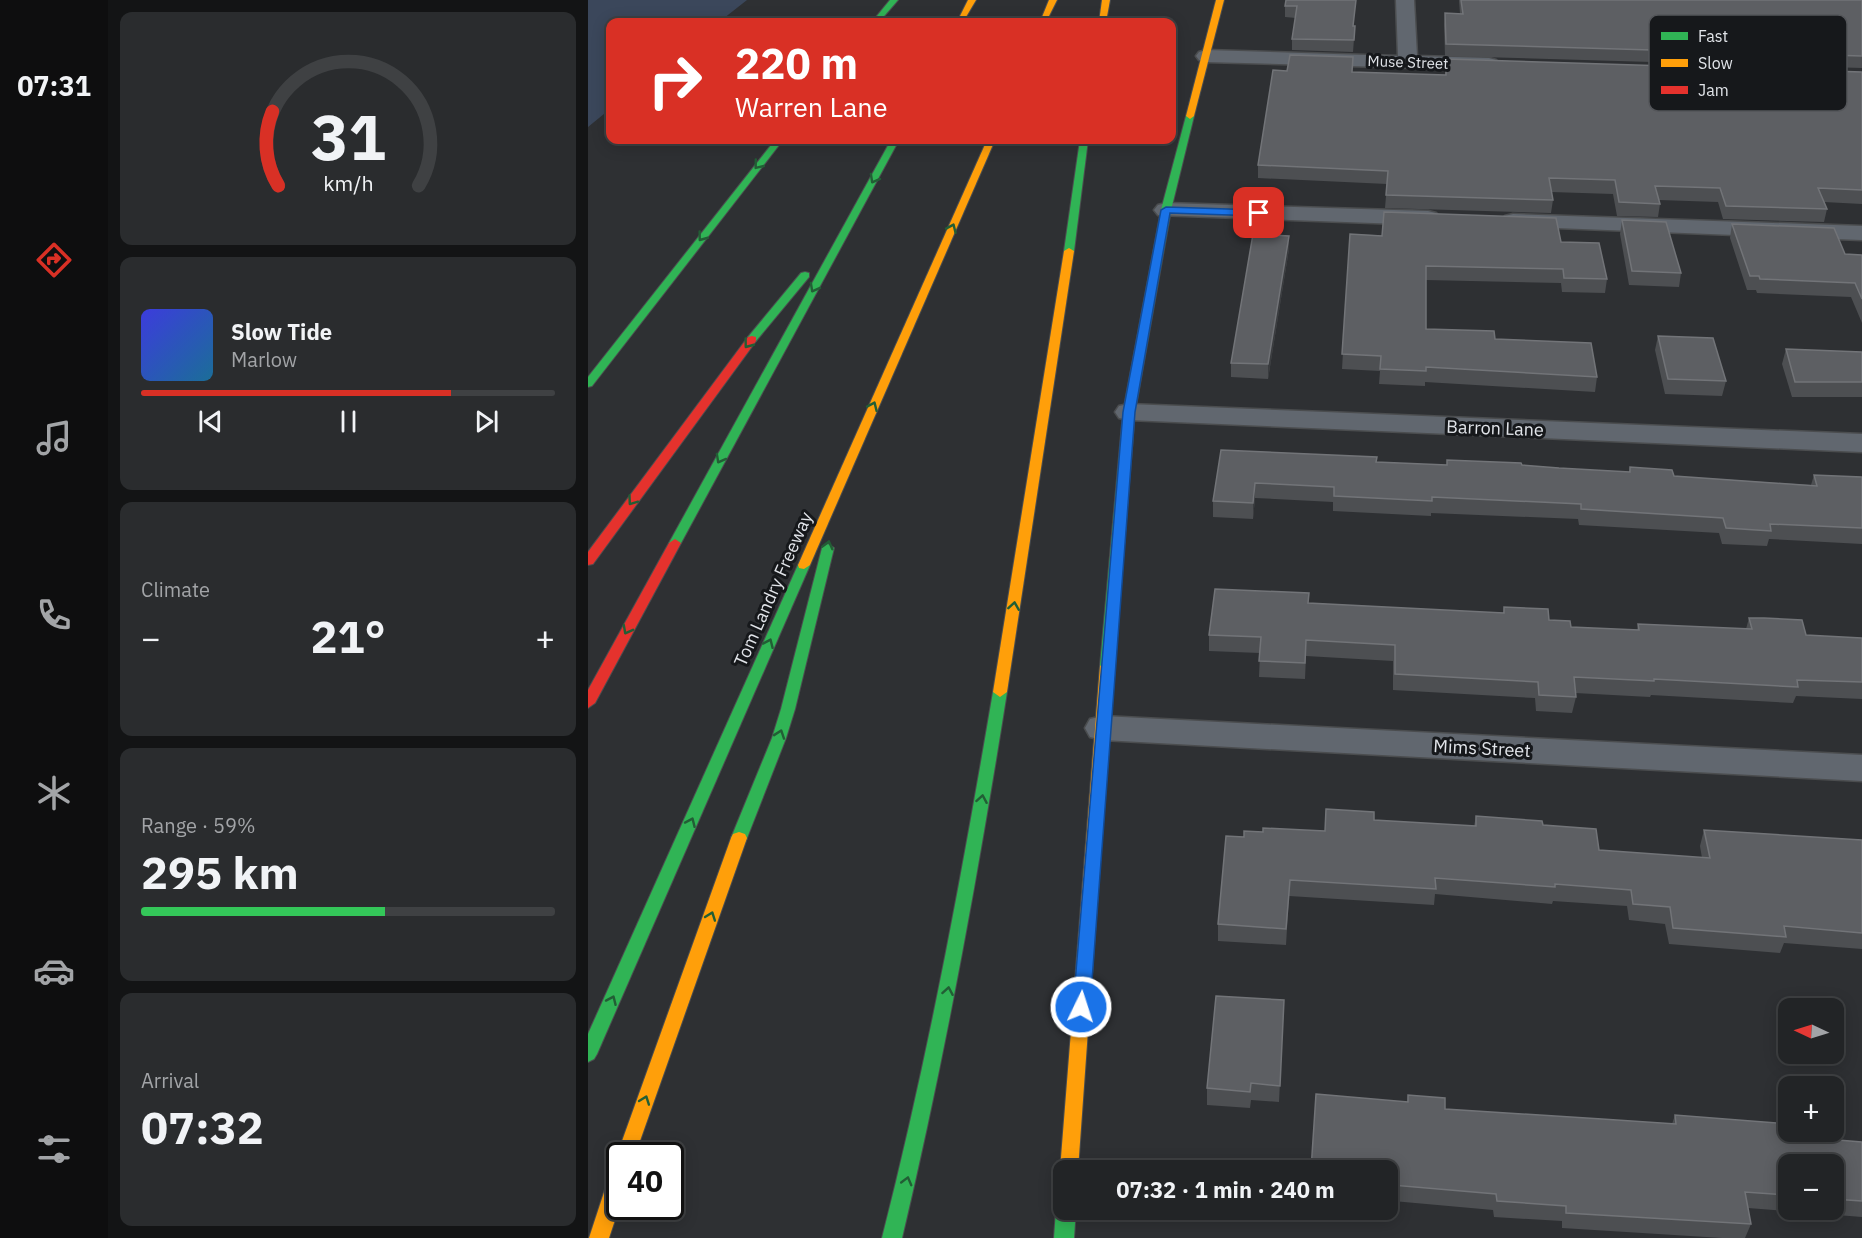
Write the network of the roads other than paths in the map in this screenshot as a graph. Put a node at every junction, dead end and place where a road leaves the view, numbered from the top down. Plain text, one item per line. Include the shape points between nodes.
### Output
1 (894, 0) edge
2 (972, 0) edge
3 (1053, 0) edge
4 (1106, 0) edge
5 (1220, 0) edge
6 (1405, 0) edge
7 (878, 18) edge
8 (962, 18) edge
9 (1045, 18) edge
10 (1104, 18) edge
11 (1206, 56) junction
12 (1408, 62) junction
13 (1504, 65) edge
14 (776, 144) edge
15 (893, 144) edge
16 (990, 144) edge
17 (1083, 144) edge
18 (1166, 210) junction
19 (852, 218) junction
20 (1449, 219) edge
21 (1496, 221) edge
22 (1862, 233) edge
23 (588, 384) edge
24 (1129, 412) junction
25 (1862, 443) edge
26 (849, 459) junction
27 (588, 561) edge
28 (588, 703) edge
29 (1103, 728) junction
30 (1862, 768) edge
31 (588, 1054) edge
32 (631, 1142) edge
33 (1070, 1160) edge
34 (606, 1215) edge
35 (1065, 1220) edge
36 (598, 1238) edge
37 (892, 1238) edge
38 (1064, 1238) edge

1 - 7 main road
2 - 8 main road
3 - 9 main road
4 - 10 main road
5 - 11 main road
6 - 12 street
11 - 12 street, Muse Street
11 - 18 main road
12 - 13 street, Muse Street
14 -> 23 main road
15 -> 19 main road
26 -> 16 main road, Tom Landry Freeway
37 -> 17 main road via 917,1147 945,1009 988,764 1066,278
18 - 20 street
18 - 24 main road
19 -> 27 main road via 750,340
19 -> 28 main road
21 - 22 street
24 - 25 street, Barron Lane
24 - 29 main road
31 -> 26 main road, Tom Landry Freeway
32 -> 26 main road via 788,709
29 - 30 street, Mims Street
29 - 33 main road
34 - 36 main road
35 - 38 main road

